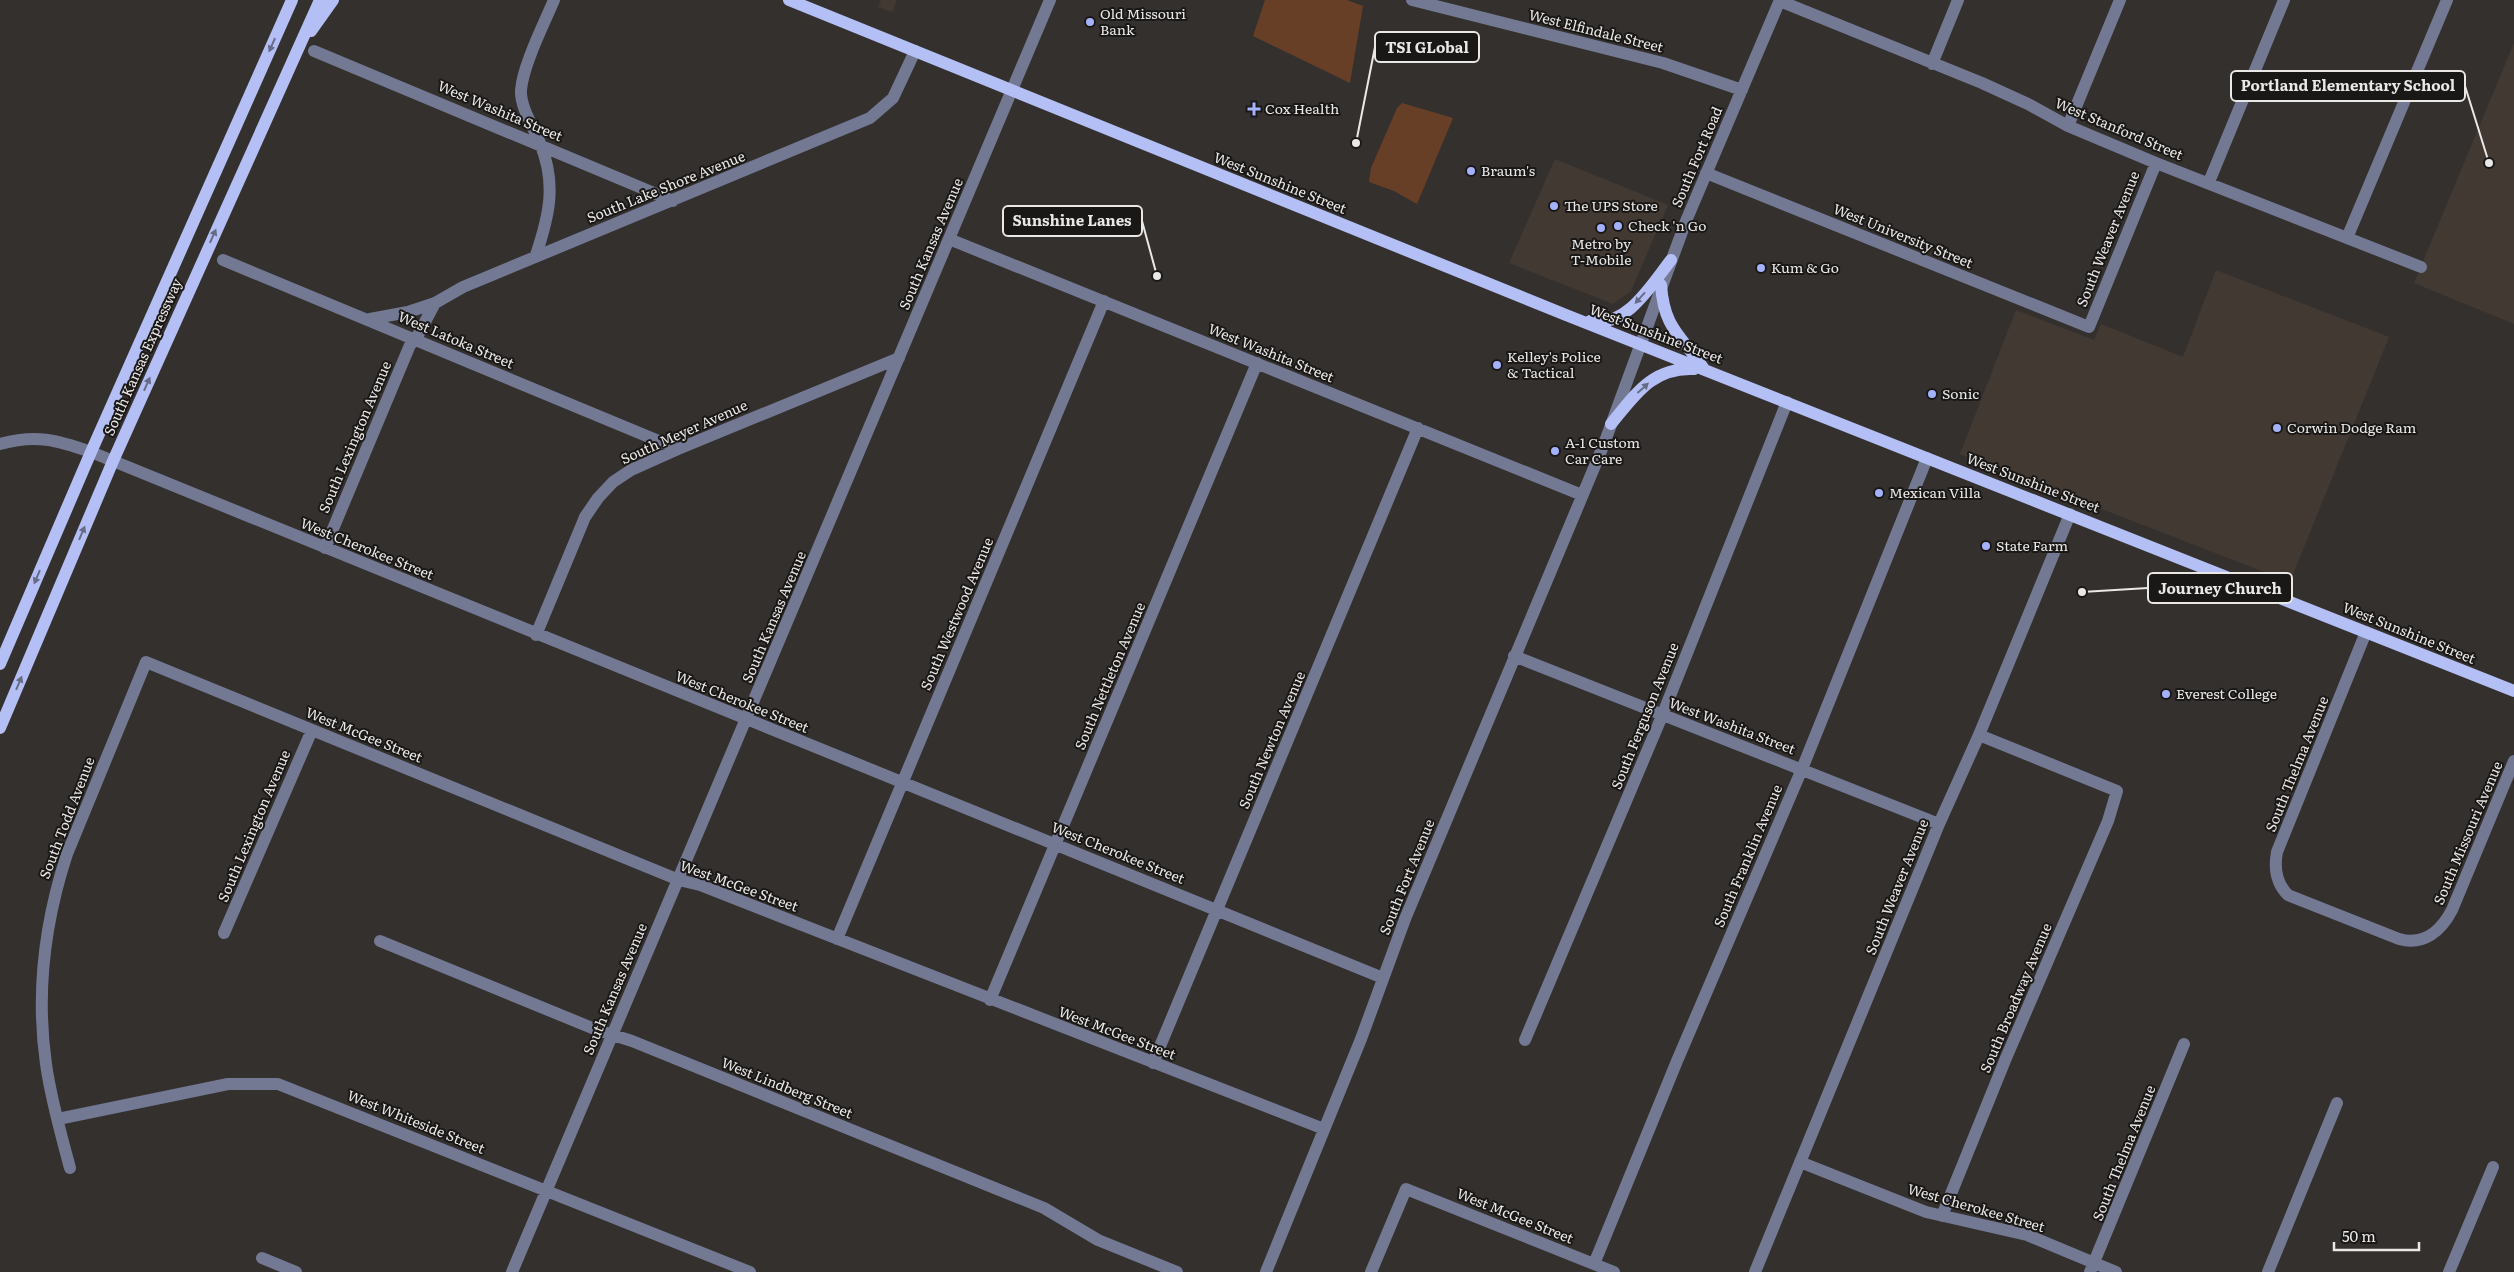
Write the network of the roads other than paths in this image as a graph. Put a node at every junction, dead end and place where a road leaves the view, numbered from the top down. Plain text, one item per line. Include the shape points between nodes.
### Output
1 (292, 0) edge
2 (320, 0) edge
3 (333, 0) edge
4 (554, 0) edge
5 (789, 0) edge
6 (1050, 0) edge
7 (1412, 0) edge
8 (1780, 0) edge
9 (1958, 0) edge
10 (2120, 0) edge
11 (2284, 0) edge
12 (2447, 0) edge
13 (296, 51) junction
14 (314, 51) dead end
15 (915, 51) junction
16 (1932, 64) junction
17 (1742, 90) junction
18 (1012, 91) junction
19 (2068, 126) junction
20 (541, 145) junction
21 (2156, 163) junction
22 (1706, 173) junction
23 (2209, 182) junction
24 (673, 201) junction
25 (949, 238) junction
26 (2347, 238) junction
27 (536, 255) junction
28 (223, 260) dead end
29 (1671, 260) junction
30 (2420, 267) dead end
31 (1662, 285) junction
32 (1104, 301) junction
33 (435, 303) junction
34 (1566, 315) junction
35 (368, 319) junction
36 (2089, 327) joint
37 (416, 339) junction
38 (1640, 344) junction
39 (900, 358) junction
40 (1257, 363) junction
41 (1704, 369) junction
42 (1788, 402) junction
43 (1611, 424) junction
44 (1418, 428) junction
45 (0, 444) edge
46 (678, 449) junction
47 (91, 452) junction
48 (1927, 458) junction
49 (113, 461) junction
50 (1582, 495) junction
51 (2070, 514) junction
52 (325, 548) junction
53 (2366, 632) junction
54 (536, 635) junction
55 (1514, 656) junction
56 (146, 662) joint
57 (0, 664) edge
58 (2514, 691) edge
59 (1662, 716) junction
60 (746, 720) junction
61 (0, 728) edge
62 (312, 730) junction
63 (1979, 735) junction
64 (2514, 760) edge
65 (1802, 769) junction
66 (903, 782) junction
67 (1939, 824) junction
68 (1056, 844) junction
69 (679, 880) junction
70 (1217, 910) junction
71 (224, 933) dead end
72 (837, 938) junction
73 (2399, 939) joint
74 (380, 941) dead end
75 (1384, 978) junction
76 (990, 1000) junction
77 (612, 1035) junction
78 (1524, 1040) dead end
79 (2184, 1044) dead end
80 (1153, 1063) junction
81 (2337, 1103) dead end
82 (58, 1119) junction
83 (1324, 1129) junction
84 (1800, 1162) junction
85 (2493, 1167) dead end
86 (70, 1168) dead end
87 (545, 1192) junction
88 (1942, 1216) junction
89 (262, 1258) dead end
90 (1594, 1264) junction
91 (2092, 1268) edge
92 (296, 1272) edge
93 (512, 1272) edge
94 (750, 1272) edge
95 (1177, 1272) edge
96 (1266, 1272) edge
97 (1371, 1272) edge
98 (1614, 1272) edge
99 (1755, 1272) edge
100 (2116, 1272) edge
101 (2268, 1272) edge
102 (2449, 1272) edge

1 -> 47 main road, South Kansas Expressway
2 - 13 main road, South Kansas Expressway
3 - 13 main road
4 - 20 street via 521,90
5 - 15 main road, West Sunshine Street
6 - 18 street, South Kansas Avenue
7 - 17 street, West Elfindale Street via 1663,63
8 - 16 street, West Stanford Street
8 - 17 street, South Fort Road
9 - 16 street
10 - 19 street
11 - 23 street
12 - 26 street
49 -> 13 main road, South Kansas Expressway
14 - 20 street, West Washita Street
15 - 18 main road, West Sunshine Street
15 - 24 street, South Lake Shore Avenue via 893,98 877,115
16 - 19 street, West Stanford Street via 2028,104
17 - 22 street, South Fort Road
18 - 25 street, South Kansas Avenue
18 - 34 main road, West Sunshine Street
19 - 21 street, West Stanford Street
20 - 24 street, West Washita Street
20 - 27 street via 549,176 550,203
21 - 23 street, West Stanford Street
21 - 36 street, South Weaver Avenue
22 - 29 street, South Fort Road
22 - 36 street, West University Street
23 - 26 street, West Stanford Street
24 - 27 street, South Lake Shore Avenue
25 - 32 street, West Washita Street
25 - 39 street, South Kansas Avenue
26 - 30 street, West Stanford Street
27 - 33 street, South Lake Shore Avenue
28 - 35 street, West Latoka Street
29 - 31 street, South Fort Road
29 -> 34 main road via 1642,296 1619,316 1600,323
31 - 38 street, South Fort Road
31 - 41 main road via 1668,320
32 - 40 street, West Washita Street
32 - 66 street, South Westwood Avenue
33 - 35 street, South Lake Shore Avenue
33 - 37 street
34 - 38 main road, West Sunshine Street
35 - 37 street, West Latoka Street
37 - 46 street, West Latoka Street
37 - 52 street, South Lexington Avenue via 410,345
38 - 41 main road, West Sunshine Street
38 - 43 street, South Fort Road
39 - 46 street, South Meyer Avenue
39 - 60 street, South Kansas Avenue
40 - 44 street, West Washita Street
40 - 68 street, South Nettleton Avenue
41 - 42 main road, West Sunshine Street
43 -> 41 main road via 1630,400 1656,377 1678,368
42 - 48 main road, West Sunshine Street
42 - 59 street, South Ferguson Avenue
43 - 50 street, South Fort Road
44 - 50 street, West Washita Street
44 - 70 street, South Newton Avenue
45 - 47 street, West Cherokee Street via 42,438
46 - 54 street, South Meyer Avenue via 622,475 598,498 580,527
47 - 49 street, West Cherokee Street
47 -> 57 main road, South Kansas Expressway
48 - 51 main road, West Sunshine Street
48 - 65 street, South Franklin Avenue
49 - 52 street, West Cherokee Street
61 -> 49 main road, South Kansas Expressway
50 - 55 street, South Fort Avenue
51 - 53 main road, West Sunshine Street
51 - 63 street, South Weaver Avenue
52 - 54 street, West Cherokee Street
53 - 58 main road, West Sunshine Street
53 - 73 street, South Thelma Avenue via 2277,852 2275,866 2284,891 2299,901
54 - 60 street, West Cherokee Street
55 - 59 street, West Washita Street
55 - 75 street, South Fort Avenue via 1405,919
56 - 62 street, West McGee Street
56 - 82 street, South Todd Avenue via 58,879 45,960 42,1009 46,1065
59 - 65 street, West Washita Street
59 - 78 street, South Ferguson Avenue
60 - 66 street, West Cherokee Street
60 - 69 street, South Kansas Avenue
62 - 69 street, West McGee Street
62 - 71 street, South Lexington Avenue
63 - 67 street, South Weaver Avenue
63 - 88 street, South Broadway Avenue via 2117,791 2108,821
64 - 73 street, South Missouri Avenue via 2446,922 2437,932 2424,938
65 - 67 street, West Washita Street
65 - 90 street, South Franklin Avenue
66 - 68 street, West Cherokee Street
66 - 72 street, South Westwood Avenue
67 - 84 street, South Weaver Avenue
68 - 70 street, West Cherokee Street
68 - 76 street, South Nettleton Avenue
69 - 72 street, West McGee Street via 700,885
69 - 77 street, South Kansas Avenue
70 - 75 street, West Cherokee Street
70 - 80 street, South Newton Avenue
72 - 76 street, West McGee Street
74 - 77 street, West Lindberg Street
75 - 83 street, South Fort Avenue
76 - 80 street, West McGee Street
77 - 87 street, South Kansas Avenue
77 - 95 street, West Lindberg Street via 1044,1208 1098,1240
79 - 91 street, South Thelma Avenue
80 - 83 street, West McGee Street
81 - 101 street
82 - 86 street, South Todd Avenue
82 - 87 street, West Whiteside Street via 228,1084 278,1084
83 - 96 street, South Fort Avenue
84 - 88 street, West Cherokee Street
84 - 99 street, South Weaver Avenue
85 - 102 street
87 - 93 street, South Kansas Avenue
87 - 94 street, West Whiteside Street
88 - 91 street, West Cherokee Street via 2027,1235
89 - 92 street
90 - 97 street, West McGee Street via 1406,1189
90 - 98 street, West McGee Street
91 - 100 street, West Cherokee Street

